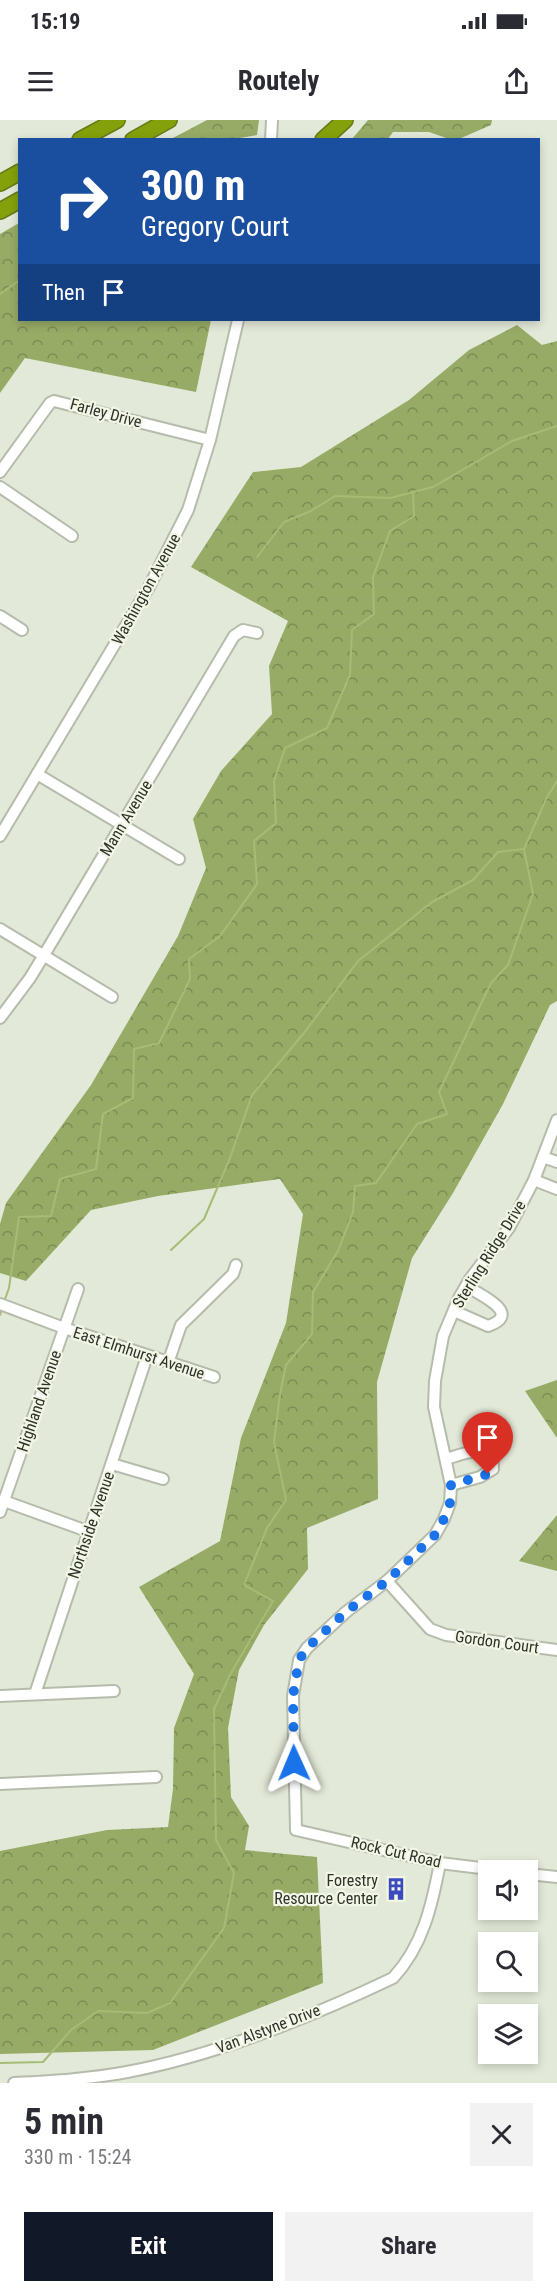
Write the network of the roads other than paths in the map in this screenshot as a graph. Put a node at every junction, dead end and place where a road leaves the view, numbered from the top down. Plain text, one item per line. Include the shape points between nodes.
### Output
1 (117, 120) edge
2 (169, 120) edge
3 (272, 120) edge
4 (345, 120) edge
5 (84, 138) edge
6 (137, 138) edge
7 (271, 138) edge
8 (325, 138) edge
9 (18, 173) edge
10 (0, 183) edge
11 (18, 201) edge
12 (0, 211) edge
13 (238, 321) edge
14 (210, 440) junction
15 (0, 472) edge
16 (0, 487) edge
17 (72, 536) dead end
18 (0, 616) edge
19 (22, 630) dead end
20 (257, 633) dead end
21 (37, 774) junction
22 (122, 825) junction
23 (0, 836) edge
24 (178, 859) dead end
25 (0, 929) edge
26 (44, 955) junction
27 (111, 997) dead end
28 (0, 1018) edge
29 (557, 1120) edge
30 (543, 1157) junction
31 (557, 1162) edge
32 (534, 1180) junction
33 (557, 1189) edge
34 (236, 1264) dead end
35 (466, 1286) junction
36 (78, 1289) dead end
37 (0, 1304) edge
38 (454, 1311) junction
39 (64, 1328) junction
40 (147, 1356) junction
41 (168, 1363) junction
42 (214, 1377) dead end
43 (446, 1459) junction
44 (112, 1464) junction
45 (163, 1479) dead end
46 (451, 1485) junction
47 (4, 1501) junction
48 (0, 1512) edge
49 (87, 1531) junction
50 (387, 1581) junction
51 (557, 1650) edge
52 (114, 1691) dead end
53 (35, 1694) junction
54 (0, 1696) edge
55 (156, 1777) dead end
56 (0, 1784) edge
57 (296, 1830) joint
58 (440, 1863) junction
59 (478, 1868) edge
60 (538, 1875) edge
61 (557, 1877) edge
62 (14, 2083) edge

1 - 5 highway
2 - 6 highway
3 - 7 street
4 - 8 highway
9 - 10 highway
11 - 12 highway
13 - 14 street, Washington Avenue
14 - 15 street, Farley Drive via 54,401
14 - 21 street, Washington Avenue via 188,510 166,557
16 - 17 street
18 - 19 street
20 - 22 street, Mann Avenue via 243,630 234,636
21 - 22 street
21 - 23 street, Washington Avenue
22 - 24 street
22 - 26 street, Mann Avenue
25 - 26 street
26 - 27 street
26 - 28 street, Mann Avenue
29 - 30 street, Sterling Ridge Drive
30 - 31 street
30 - 32 street, Sterling Ridge Drive
32 - 33 street
32 - 35 street, Sterling Ridge Drive via 509,1228
34 - 41 street via 233,1274 181,1325
35 - 38 street, Sterling Ridge Drive
35 - 38 street via 498,1305 500,1319 489,1326
36 - 39 street, Highland Avenue
37 - 39 street, East Elmhurst Avenue
38 - 43 street, Sterling Ridge Drive via 443,1336 435,1381 434,1407
39 - 40 street, East Elmhurst Avenue
39 - 47 street, Highland Avenue
40 - 41 street, East Elmhurst Avenue
40 - 44 street, Northside Avenue
41 - 42 street, East Elmhurst Avenue
43 - 46 street, Sterling Ridge Drive
43 - 46 street via 483,1451 493,1460 493,1469 488,1474
44 - 45 street
44 - 49 street, Northside Avenue
46 - 50 street, Sterling Ridge Drive via 450,1503 435,1535
47 - 48 street, Highland Avenue
47 - 49 street
49 - 53 street, Northside Avenue
50 - 51 street, Gordon Court via 430,1629 446,1635
50 - 57 street, Sterling Ridge Drive via 346,1612 299,1660 293,1696
52 - 53 street
53 - 54 street
55 - 56 street
57 - 58 street, Rock Cut Road
58 - 59 street, Rock Cut Road
58 - 62 street, Van Alstyne Drive via 422,1932 407,1963 393,1978 237,2043 162,2064 74,2080
60 - 61 street

